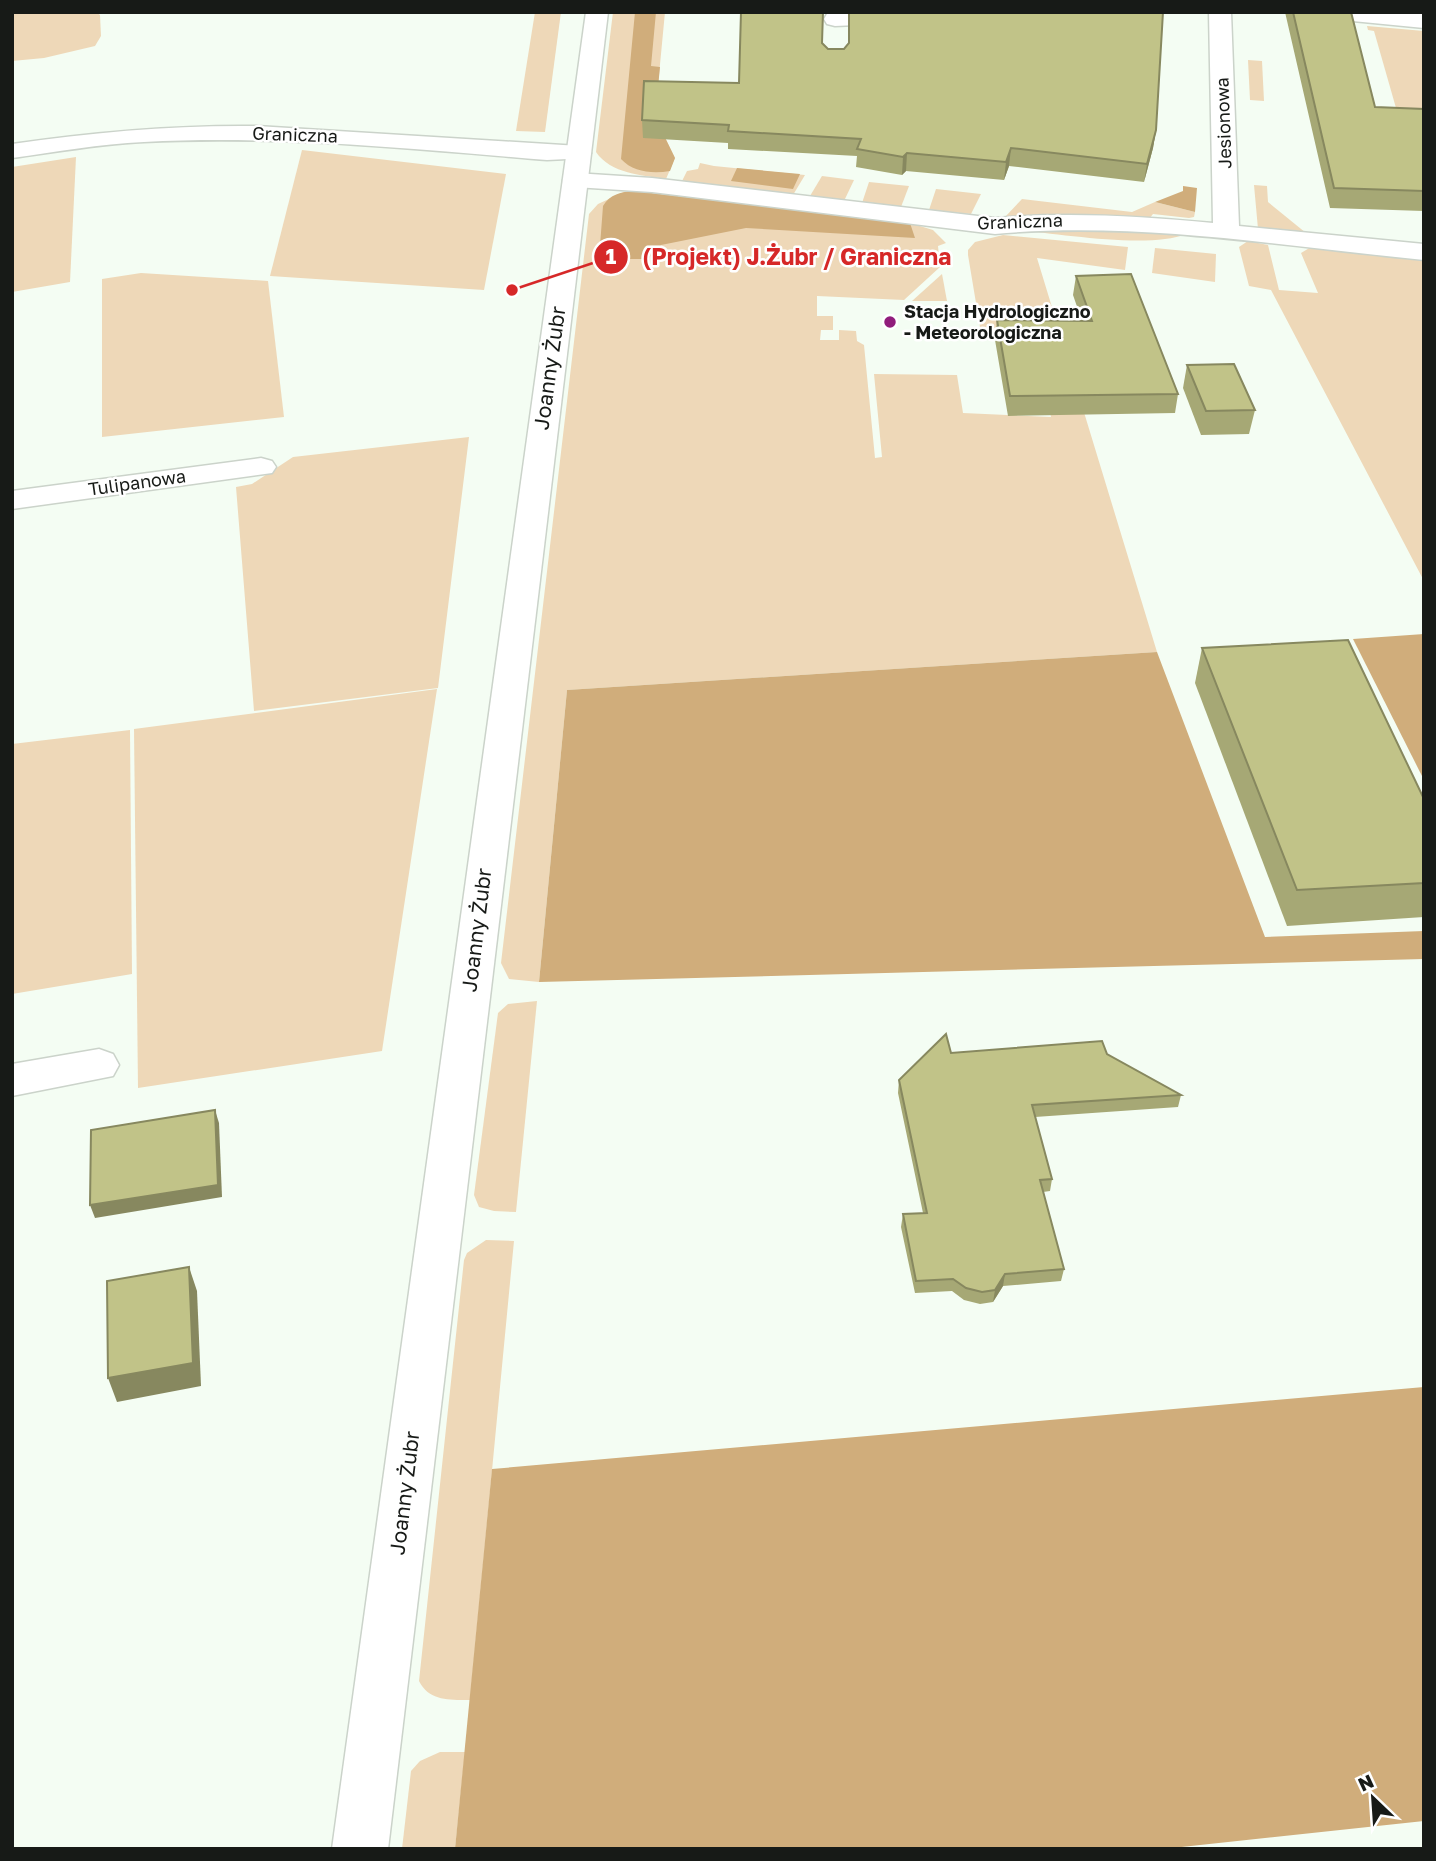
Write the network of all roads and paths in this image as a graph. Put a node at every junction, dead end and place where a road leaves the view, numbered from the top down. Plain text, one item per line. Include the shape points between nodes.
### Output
1 (597, 12) edge
2 (988, 12) edge
3 (1220, 12) edge
4 (1332, 12) edge
5 (835, 16) edge
6 (1424, 21) edge
7 (835, 46) edge
8 (12, 151) edge
9 (577, 166) junction
10 (1226, 233) junction
11 (1424, 252) edge
12 (261, 467) dead end
13 (12, 500) edge
14 (99, 1065) dead end
15 (12, 1080) edge
16 (360, 1849) edge

1 - 9 street, Joanny Żubr
2 - 5 street
3 - 10 street, Jesionowa
4 - 6 street
5 - 7 street
8 - 9 street, Graniczna via 104,138 216,132 343,136 547,153
9 - 10 street, Graniczna via 652,185 995,226 1087,220
9 - 16 street, Joanny Żubr
10 - 11 street, Graniczna
12 - 13 street, Tulipanowa
14 - 15 street

